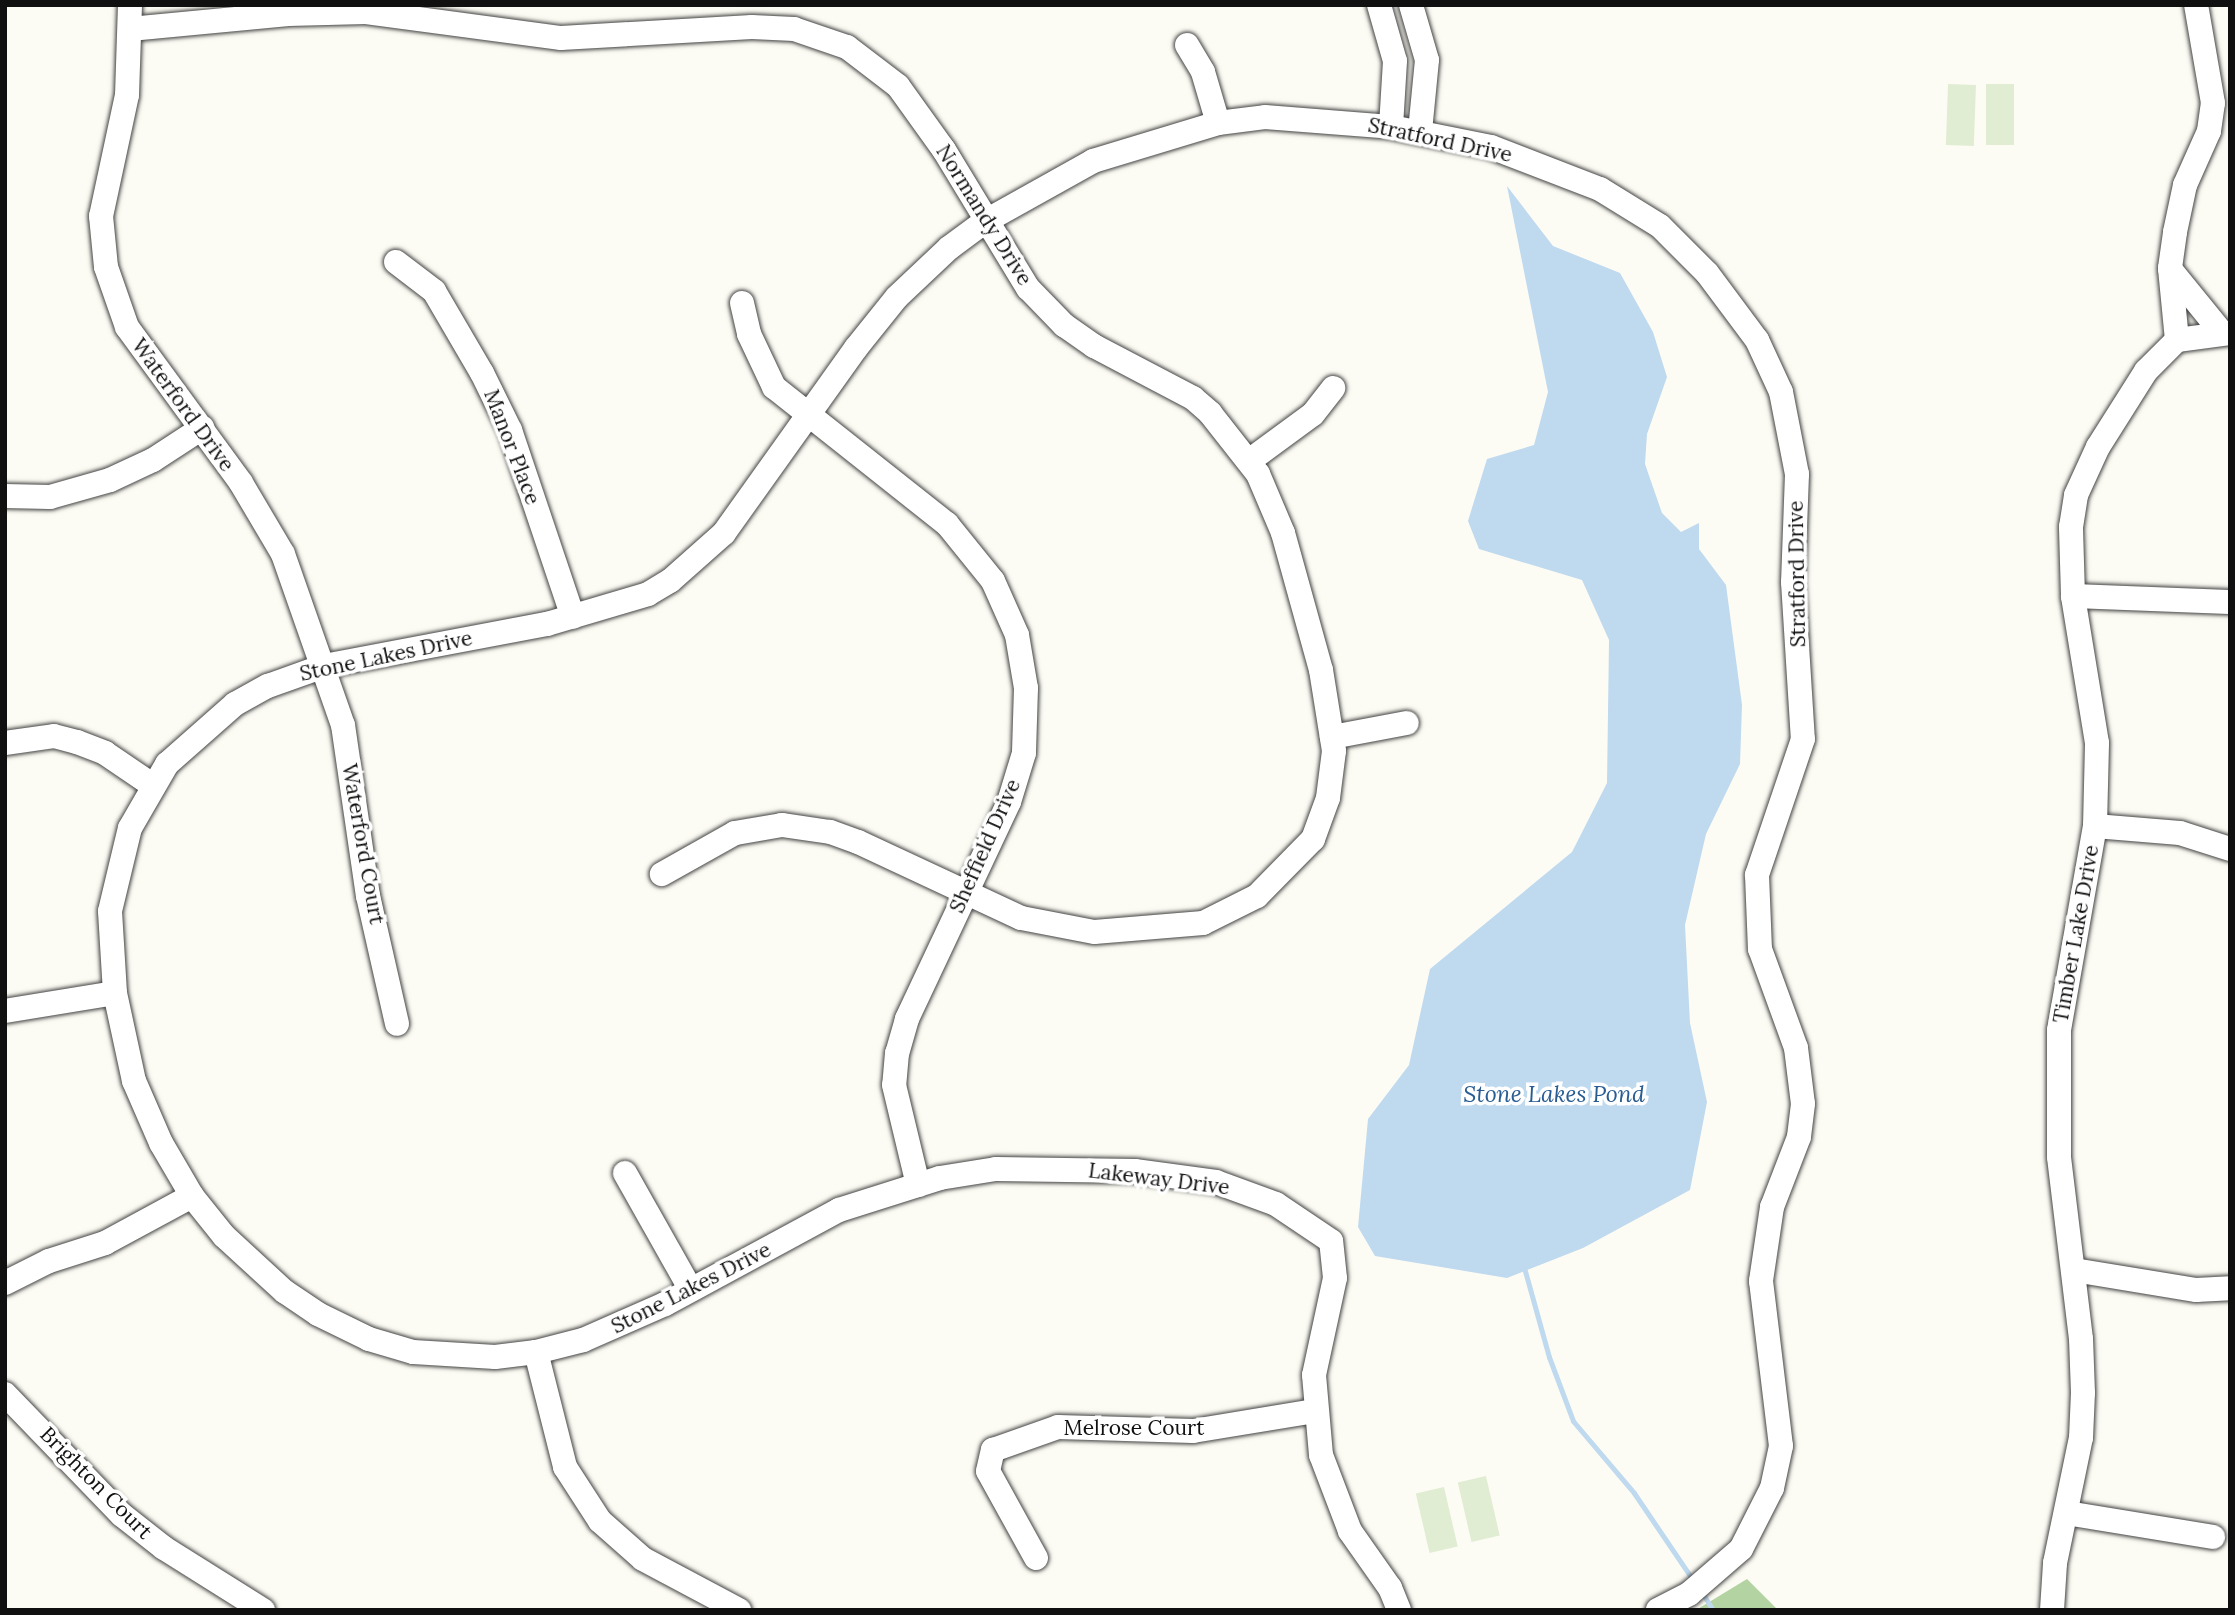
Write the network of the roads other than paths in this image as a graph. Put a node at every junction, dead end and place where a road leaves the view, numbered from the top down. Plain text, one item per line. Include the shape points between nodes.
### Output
1 (1379, 5) edge
2 (1411, 5) edge
3 (2196, 5) edge
4 (130, 17) edge
5 (1187, 45) dead end
6 (1219, 123) junction
7 (1391, 127) junction
8 (1420, 131) junction
9 (984, 222) junction
10 (396, 262) dead end
11 (2169, 268) junction
12 (742, 303) dead end
13 (2226, 333) edge
14 (2178, 340) junction
15 (1334, 388) dead end
16 (809, 415) junction
17 (202, 428) junction
18 (1249, 461) junction
19 (5, 496) edge
20 (2073, 597) junction
21 (2230, 602) edge
22 (573, 617) junction
23 (324, 666) junction
24 (1407, 723) dead end
25 (1332, 737) junction
26 (5, 743) edge
27 (152, 785) junction
28 (2095, 826) junction
29 (2230, 849) edge
30 (662, 874) dead end
31 (965, 893) junction
32 (115, 993) junction
33 (5, 1011) edge
34 (397, 1024) dead end
35 (625, 1173) dead end
36 (918, 1185) junction
37 (192, 1196) junction
38 (2074, 1270) junction
39 (5, 1283) edge
40 (2230, 1288) edge
41 (691, 1290) junction
42 (536, 1352) junction
43 (5, 1394) edge
44 (1315, 1411) junction
45 (2067, 1513) junction
46 (2213, 1537) dead end
47 (1036, 1558) dead end
48 (263, 1610) edge
49 (739, 1610) edge
50 (1399, 1610) edge
51 (1658, 1610) edge
52 (2052, 1610) edge

1 - 7 street via 1395,61
2 - 8 street via 1427,60
3 - 11 street via 2213,103 2209,131 2185,185
4 - 9 street, Normandy Drive via 366,12 561,38 752,27 794,29 847,47 898,86 944,150
4 - 17 street, Waterford Drive via 127,95 101,216 106,267 127,327
5 - 6 street via 1203,72
6 - 7 street, Stratford Drive via 1265,117
6 - 9 street, Stratford Drive via 1093,161
7 - 8 street, Stratford Drive
8 - 51 street, Stratford Drive via 1538,163 1600,189 1660,226 1707,273 1757,340 1781,392 1793,439 1797,474 1793,582 1803,739 1757,875 1760,949 1796,1048 1803,1104 1799,1137 1769,1219 1760,1282 1781,1446 1772,1488 1741,1549 1698,1587
9 - 16 street, Stone Lakes Drive via 897,297
9 - 18 street, Normandy Drive via 1012,268 1064,325 1193,398
10 - 22 street, Manor Place via 434,291 482,373 510,430
11 - 13 street
11 - 14 street
12 - 16 street, Sheffield Drive via 764,372
13 - 14 street
14 - 20 street, Timber Lake Drive via 2146,371 2098,447 2076,495 2071,527
15 - 18 street via 1313,414
16 - 22 street, Stone Lakes Drive via 724,533 670,581 648,594
16 - 31 street, Sheffield Drive via 947,524 993,581 1017,635 1026,688 1024,753 1009,802
17 - 19 street via 153,460 110,480 50,496
17 - 23 street, Waterford Drive via 283,554
18 - 25 street, Normandy Drive via 1283,533 1321,670
20 - 21 street
20 - 28 street, Timber Lake Drive via 2096,743
22 - 23 street, Stone Lakes Drive
23 - 27 street, Stone Lakes Drive via 268,686 235,704 186,745
23 - 34 street, Waterford Court via 343,725 368,896
24 - 25 street
25 - 31 street, Normandy Drive via 1328,798 1313,839 1284,873 1227,915 1203,923 1094,932 1021,918
26 - 27 street via 54,736 77,742 105,753
27 - 32 street, Stone Lakes Drive via 130,828 112,894
28 - 29 street via 2180,833
28 - 38 street, Timber Lake Drive via 2059,1030 2059,1157
30 - 31 street, Normandy Drive via 735,833 782,825 830,832 858,842
31 - 36 street, Sheffield Drive via 907,1019 897,1053 894,1085
32 - 33 street
32 - 37 street, Stone Lakes Drive via 134,1081 161,1143
35 - 41 street
36 - 41 street, Stone Lakes Drive via 839,1210
36 - 44 street, Lakeway Drive via 996,1169 1135,1171 1216,1182 1276,1204 1322,1231 1335,1256 1335,1278 1314,1375
37 - 39 street via 105,1243 49,1261
37 - 42 street, Stone Lakes Drive via 262,1274 346,1330 435,1355 465,1358
38 - 40 street via 2196,1290
38 - 45 street, Timber Lake Drive via 2081,1438
41 - 42 street, Stone Lakes Drive via 625,1324
42 - 49 street via 565,1466 600,1521 643,1559
43 - 48 street, Brighton Court via 122,1515 164,1548
44 - 47 street, Melrose Court via 1193,1431 1058,1427 993,1450 988,1471
44 - 50 street, Lakeway Drive via 1333,1494
45 - 46 street
45 - 52 street, Timber Lake Drive

